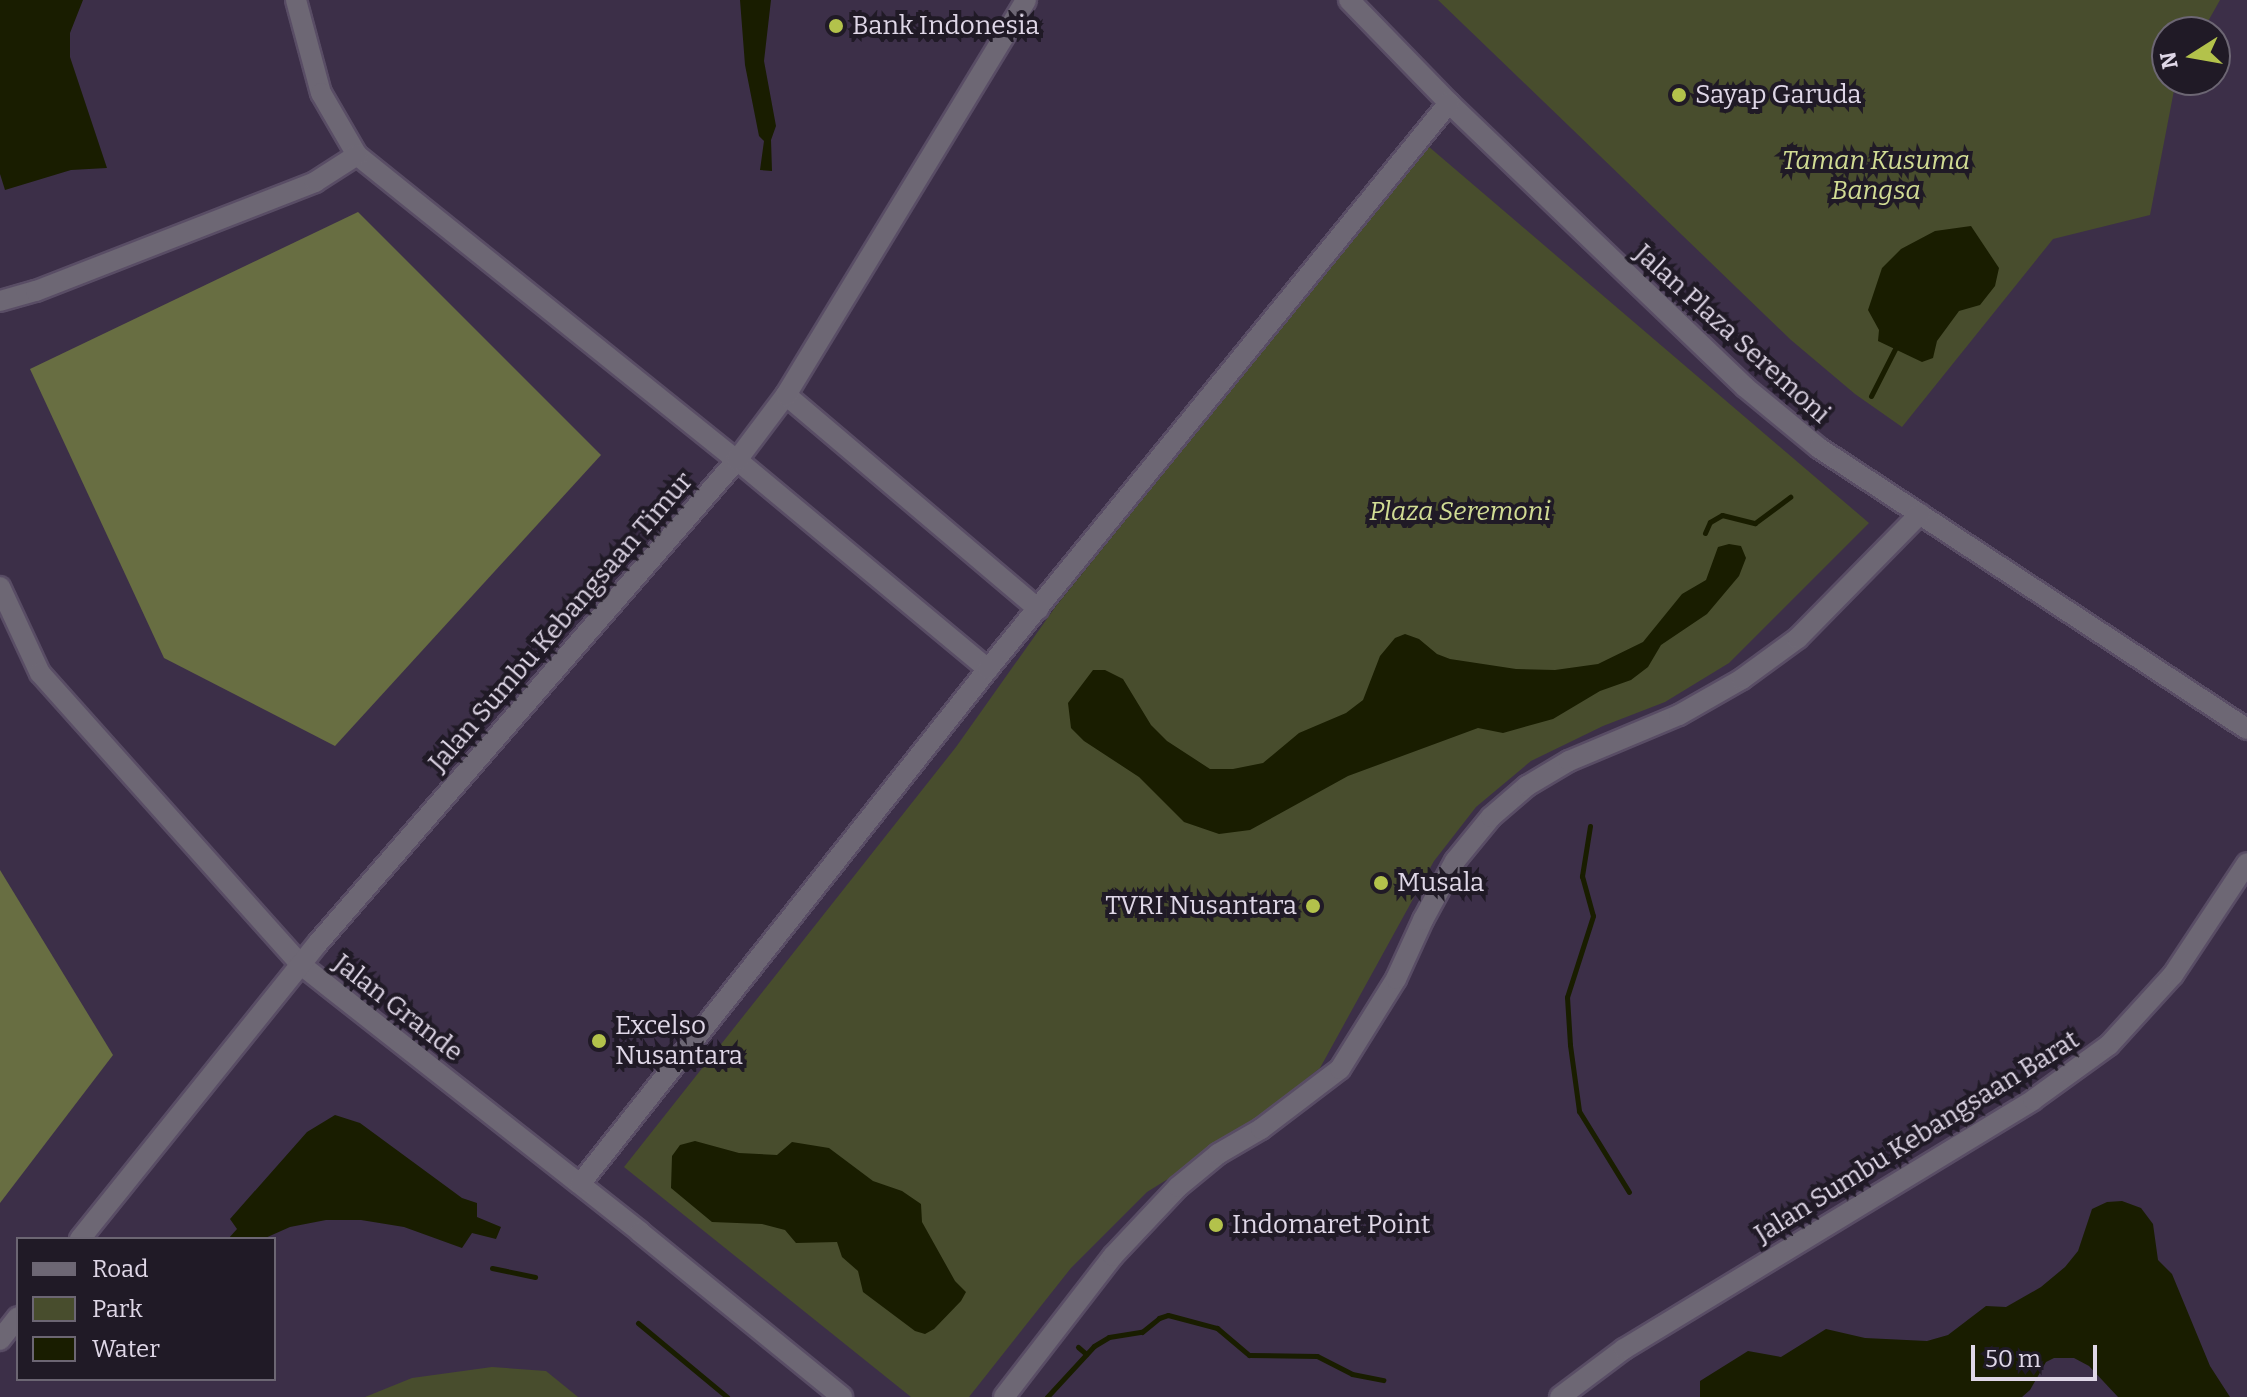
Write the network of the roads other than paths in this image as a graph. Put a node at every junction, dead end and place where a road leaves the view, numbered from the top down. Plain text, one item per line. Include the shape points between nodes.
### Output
1 (296, 0) edge
2 (1026, 0) edge
3 (1349, 0) edge
4 (1449, 103) junction
5 (357, 155) junction
6 (0, 301) edge
7 (786, 395) junction
8 (737, 460) junction
9 (1920, 514) junction
10 (0, 587) edge
11 (1038, 609) junction
12 (988, 669) junction
13 (2247, 729) edge
14 (2247, 863) edge
15 (300, 964) junction
16 (580, 1184) junction
17 (82, 1237) edge
18 (16, 1320) edge
19 (0, 1340) edge
20 (842, 1397) edge
21 (1004, 1397) edge
22 (1560, 1397) edge

1 - 5 street via 321,93
2 - 7 street, Jalan Sumbu Kebangsaan Timur
3 - 4 street, Jalan Plaza Seremoni
4 - 9 street, Jalan Plaza Seremoni via 1745,387 1819,448
4 - 11 street
5 - 6 street via 315,182
5 - 8 street
7 - 8 street, Jalan Sumbu Kebangsaan Timur
7 - 11 street
8 - 12 street
8 - 15 street, Jalan Sumbu Kebangsaan Timur
9 - 13 street, Jalan Plaza Seremoni
9 - 21 street via 1798,638 1742,679 1667,720 1569,761 1527,786 1491,817 1455,861 1396,979 1340,1069 1178,1187 1113,1256
10 - 15 street, Jalan Grande via 40,673
11 - 12 street
12 - 16 street
14 - 22 street, Jalan Sumbu Kebangsaan Barat via 2173,975 2109,1045 2033,1100 1624,1349
15 - 16 street, Jalan Grande
15 - 17 street, Jalan Sumbu Kebangsaan Timur
16 - 20 street, Jalan Grande
18 - 19 street

